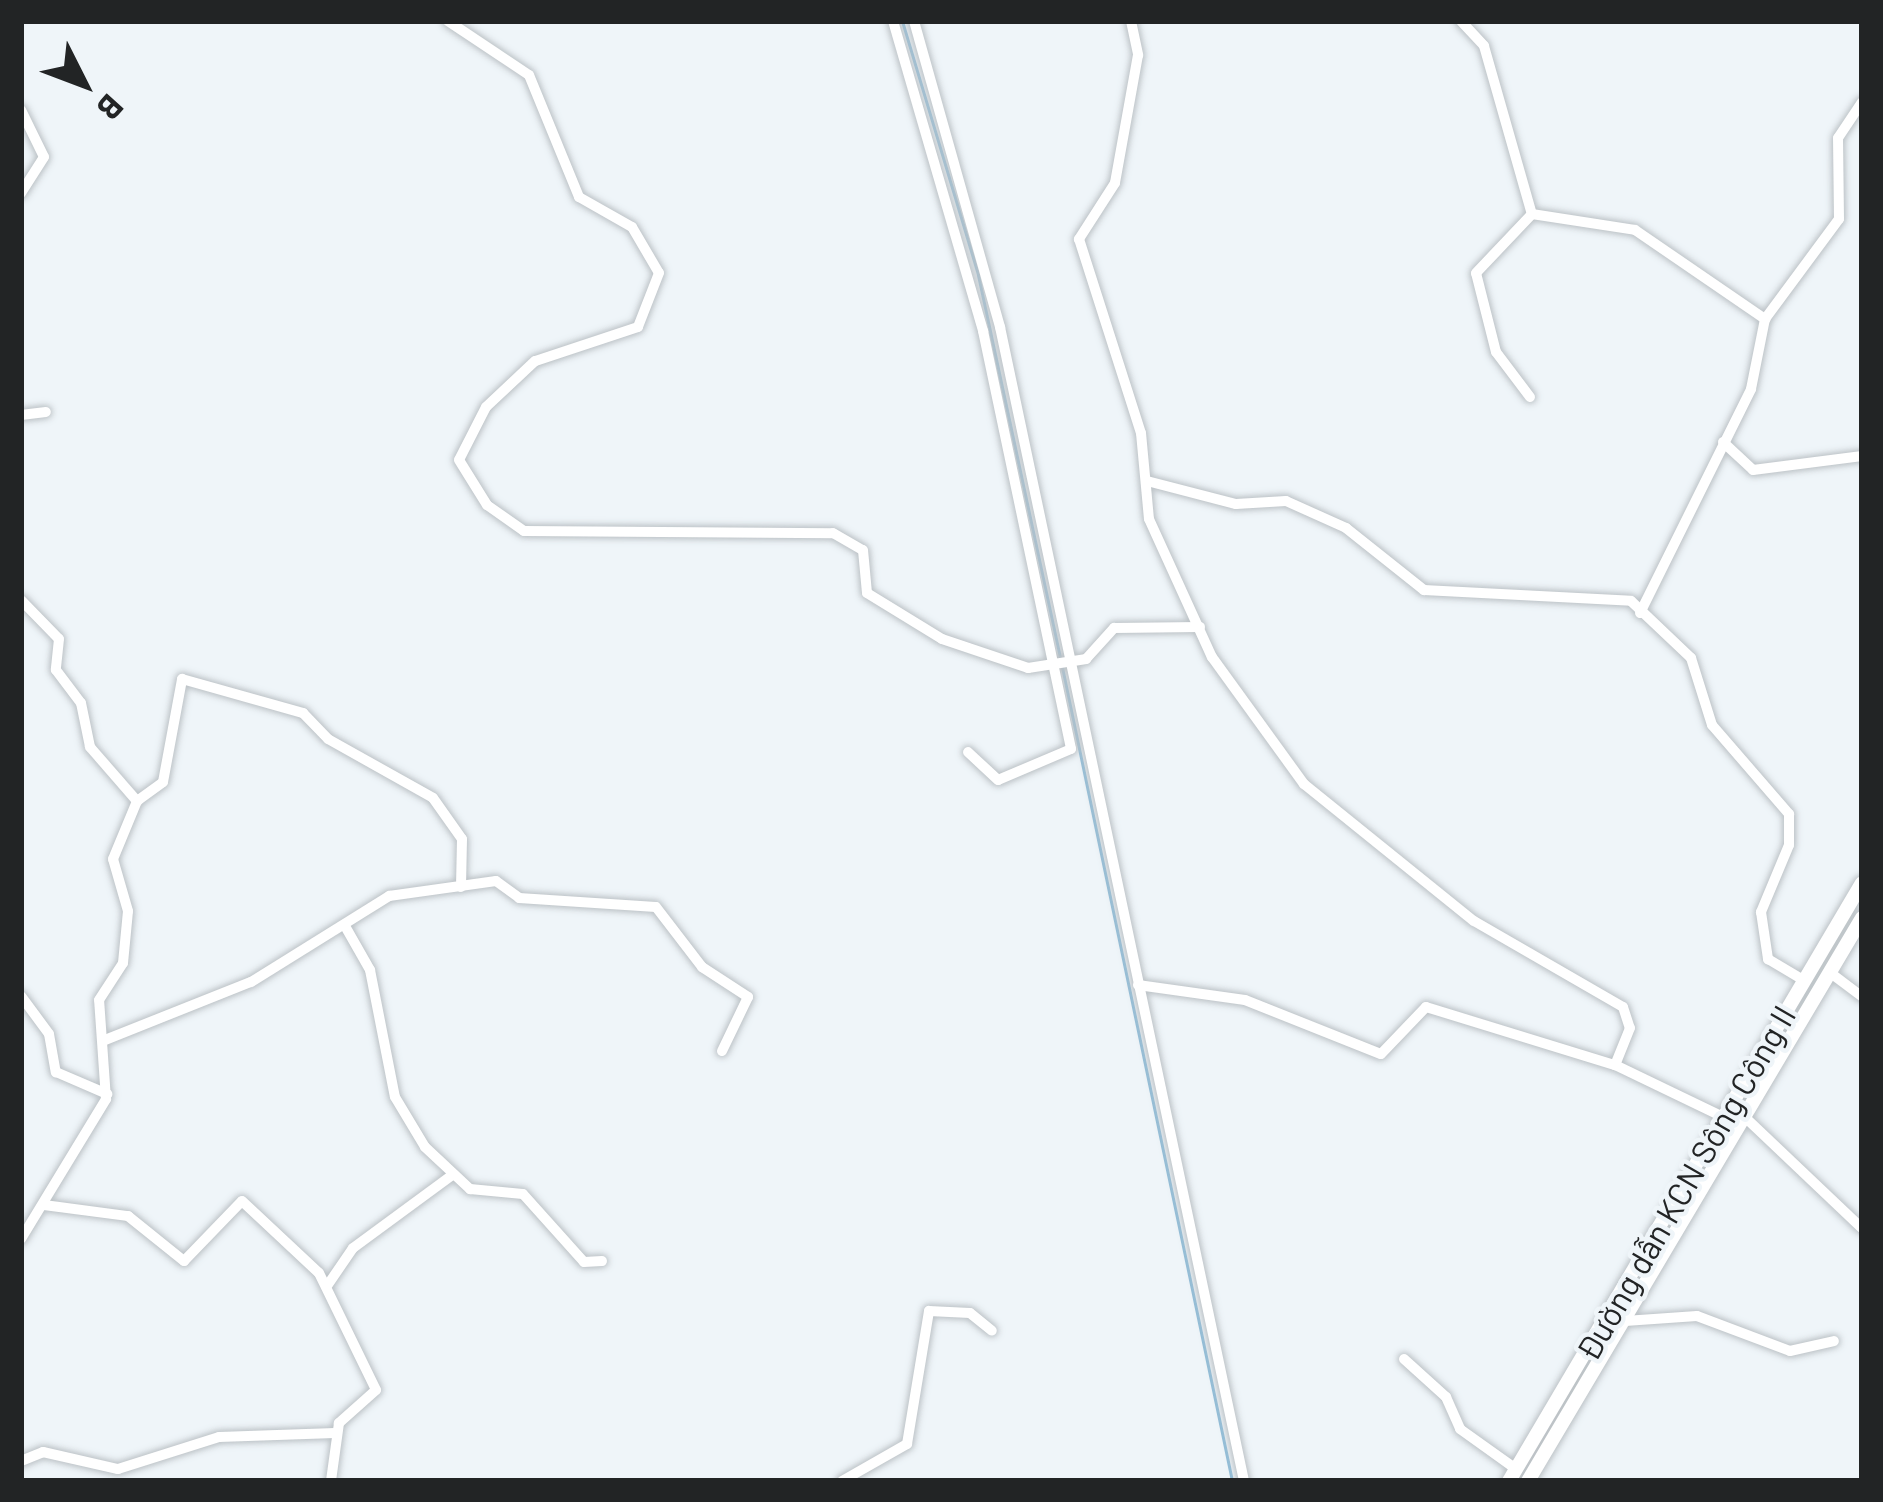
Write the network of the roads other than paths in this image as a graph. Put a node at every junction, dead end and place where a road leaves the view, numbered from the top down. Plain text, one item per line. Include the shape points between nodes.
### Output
1 (448, 21) edge
2 (893, 21) edge
3 (914, 21) edge
4 (1131, 21) edge
5 (1462, 21) edge
6 (1862, 102) edge
7 (21, 110) edge
8 (952, 155) junction
9 (932, 157) junction
10 (21, 193) edge
11 (1532, 214) junction
12 (1765, 319) junction
13 (1530, 397) dead end
14 (46, 412) dead end
15 (21, 415) edge
16 (1724, 442) junction
17 (1862, 456) edge
18 (1148, 481) junction
19 (21, 600) edge
20 (1640, 613) junction
21 (1200, 627) junction
22 (1061, 666) junction
23 (968, 752) dead end
24 (137, 801) junction
25 (1862, 884) edge
26 (460, 887) junction
27 (1862, 919) edge
28 (345, 926) junction
29 (1832, 974) junction
30 (1805, 981) junction
31 (1138, 985) junction
32 (21, 995) edge
33 (1862, 997) edge
34 (105, 1040) junction
35 (722, 1051) dead end
36 (1615, 1065) junction
37 (107, 1094) junction
38 (1725, 1118) junction
39 (1748, 1120) junction
40 (452, 1176) junction
41 (44, 1205) junction
42 (21, 1210) edge
43 (35, 1216) junction
44 (1862, 1228) edge
45 (21, 1239) edge
46 (602, 1261) dead end
47 (1642, 1277) junction
48 (327, 1286) junction
49 (1625, 1321) junction
50 (992, 1331) dead end
51 (1834, 1341) dead end
52 (1404, 1359) dead end
53 (335, 1432) junction
54 (21, 1461) edge
55 (1518, 1477) edge
56 (331, 1481) edge
57 (842, 1481) edge
58 (1244, 1481) edge

1 - 22 street via 529,75 579,197 632,227 659,273 638,327 528,365 464,440 459,464 478,494 517,525 833,532 863,550 867,592 942,639
2 - 9 street
3 - 8 street
4 - 18 street via 1138,55 1115,183 1079,238
5 - 11 street via 1484,46
6 - 12 street via 1838,138 1839,219
7 - 10 street via 44,157
8 - 9 street
8 - 22 street
9 - 22 street via 983,331
11 - 12 street via 1635,230
11 - 13 street via 1476,274 1496,352
12 - 16 street via 1756,375
14 - 15 street
16 - 17 street via 1753,470
16 - 20 street
18 - 20 street via 1236,504 1286,501 1346,528 1424,590 1622,596
18 - 21 street via 1149,519
19 - 24 street via 59,639 56,670 81,703 90,747
20 - 30 street via 1691,658 1712,725 1789,814 1761,912 1768,958
21 - 22 street via 1114,628
21 - 36 street via 1304,784 1474,921 1622,1006 1630,1028
22 - 23 street via 1067,757 998,780
22 - 31 street
24 - 26 street via 163,782 184,678 303,712 328,740 433,798 462,839
24 - 34 street via 113,859 128,911 123,963 100,994
25 - 30 street, Đường dẫn KCN Sông Công II
26 - 28 street via 389,896
26 - 35 street via 496,880 519,898 626,896 656,907 702,968 748,998
27 - 29 street, Đường dẫn KCN Sông Công II
28 - 34 street via 251,982
28 - 40 street via 370,970 395,1097
29 - 33 street
29 - 39 street, Đường dẫn KCN Sông Công II
30 - 38 street, Đường dẫn KCN Sông Công II
31 - 36 street via 1246,1000 1382,1054 1426,1007
31 - 58 street
32 - 37 street via 50,1034 56,1072
34 - 37 street
36 - 38 street
37 - 41 street
38 - 47 street, Đường dẫn KCN Sông Công II
39 - 44 street
39 - 47 street, Đường dẫn KCN Sông Công II
40 - 46 street via 478,1192 524,1194 584,1262
40 - 48 street via 353,1248
41 - 43 street
41 - 48 street via 128,1216 184,1261 242,1201
42 - 43 street
43 - 45 street
47 - 49 street, Đường dẫn KCN Sông Công II
47 - 55 street, Đường dẫn KCN Sông Công II
48 - 53 street via 376,1390
49 - 51 street via 1697,1316 1805,1352
49 - 55 street, Đường dẫn KCN Sông Công II
50 - 57 street via 970,1313 929,1311 907,1444
52 - 55 street via 1445,1397 1460,1430
53 - 54 street via 219,1437 118,1469 43,1452
53 - 56 street

